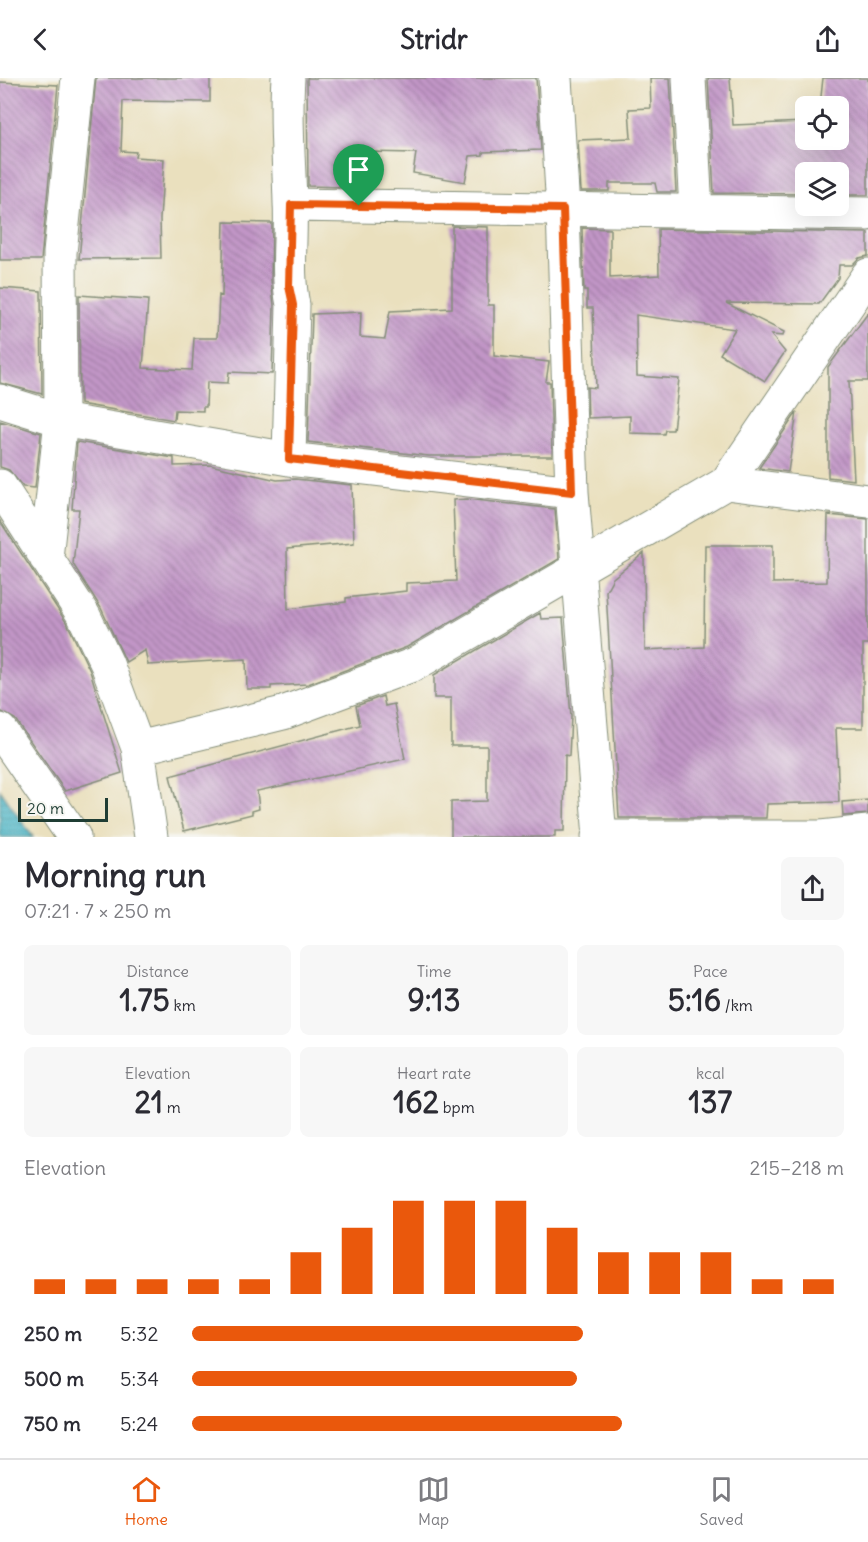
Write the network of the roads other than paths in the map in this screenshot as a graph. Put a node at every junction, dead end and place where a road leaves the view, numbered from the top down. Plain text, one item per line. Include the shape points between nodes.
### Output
1 (78, 78) edge
2 (288, 78) edge
3 (555, 78) edge
4 (689, 78) edge
5 (291, 205) junction
6 (563, 209) junction
7 (696, 211) junction
8 (868, 214) edge
9 (868, 275) edge
10 (0, 401) edge
11 (61, 420) junction
12 (289, 457) junction
13 (726, 483) junction
14 (0, 486) edge
15 (572, 492) junction
16 (868, 501) edge
17 (46, 558) junction
18 (579, 568) junction
19 (0, 730) edge
20 (138, 748) junction
21 (868, 832) edge
22 (74, 837) edge
23 (151, 837) edge
24 (599, 837) edge

1 - 11 street via 60,253
2 - 5 street via 285,120
3 - 6 street
4 - 7 street
5 - 6 street
5 - 12 street
6 - 7 street
6 - 15 street
7 - 8 street
9 - 13 street
10 - 11 street
11 - 12 street
11 - 17 street
12 - 15 street
13 - 16 street
13 - 18 street
14 - 17 street
15 - 18 street
17 - 20 street via 84,616 107,664
18 - 20 street via 415,664 283,713
18 - 24 street
19 - 22 street
20 - 23 street
21 - 24 street via 821,837

